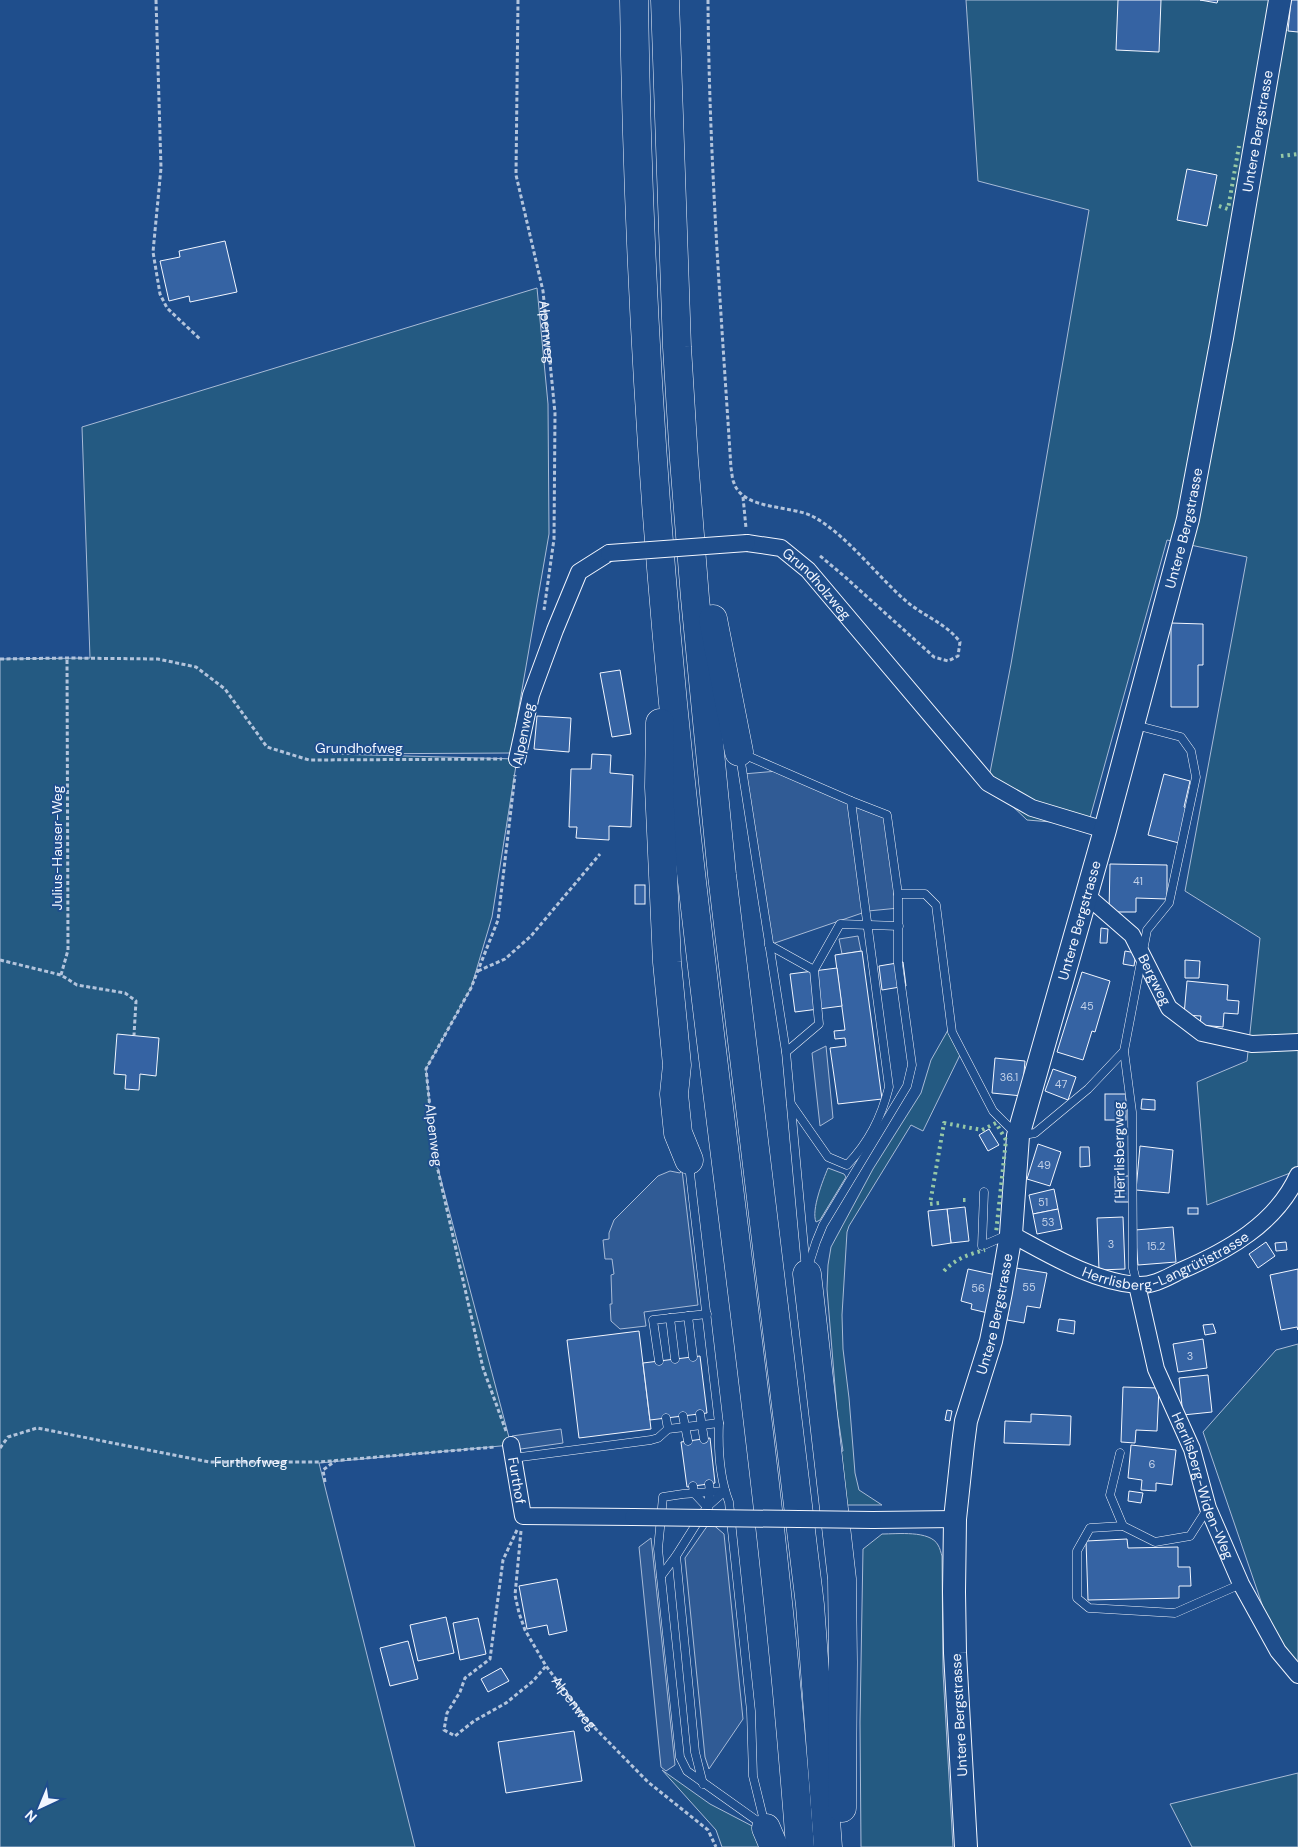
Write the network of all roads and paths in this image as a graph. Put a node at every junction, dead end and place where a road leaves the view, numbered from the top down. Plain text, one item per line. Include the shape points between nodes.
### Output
1 (156, 0) edge
2 (518, 0) edge
3 (634, 0) edge
4 (665, 0) edge
5 (708, 0) edge
6 (1280, 0) edge
7 (201, 340) dead end
8 (684, 460) junction
9 (743, 496) junction
10 (747, 543) junction
11 (818, 554) dead end
12 (662, 579) junction
13 (543, 617) dead end
14 (67, 658) junction
15 (0, 659) edge
16 (531, 695) joint
17 (1133, 725) junction
18 (739, 752) junction
19 (517, 759) junction
20 (851, 801) junction
21 (1105, 830) junction
22 (600, 854) dead end
23 (898, 894) junction
24 (1086, 895) junction
25 (868, 926) junction
26 (898, 926) junction
27 (769, 945) junction
28 (1142, 957) junction
29 (0, 960) edge
30 (814, 970) junction
31 (478, 971) junction
32 (61, 975) junction
33 (134, 1035) dead end
34 (1298, 1042) edge
35 (1124, 1051) junction
36 (786, 1052) junction
37 (791, 1104) junction
38 (1018, 1136) junction
39 (689, 1160) joint
40 (1298, 1175) edge
41 (984, 1192) dead end
42 (1011, 1234) junction
43 (807, 1274) junction
44 (1137, 1285) junction
45 (707, 1314) junction
46 (688, 1316) junction
47 (670, 1318) junction
48 (693, 1357) dead end
49 (675, 1359) dead end
50 (658, 1361) dead end
51 (700, 1414) dead end
52 (682, 1416) dead end
53 (666, 1418) dead end
54 (719, 1423) junction
55 (702, 1425) junction
56 (685, 1427) junction
57 (668, 1429) junction
58 (704, 1439) dead end
59 (688, 1441) dead end
60 (0, 1448) edge
61 (512, 1452) junction
62 (1120, 1453) dead end
63 (335, 1461) junction
64 (325, 1482) dead end
65 (709, 1488) junction
66 (693, 1489) junction
67 (725, 1491) junction
68 (707, 1507) junction
69 (1208, 1508) junction
70 (523, 1516) junction
71 (955, 1519) junction
72 (731, 1526) junction
73 (1123, 1526) junction
74 (676, 1556) junction
75 (661, 1576) junction
76 (1241, 1584) junction
77 (546, 1666) junction
78 (1298, 1675) edge
79 (704, 1784) junction
80 (770, 1837) edge
81 (716, 1847) edge
82 (800, 1847) edge
83 (828, 1847) edge
84 (841, 1847) edge
85 (966, 1847) edge

1 - 7 path via 161,168 153,252 160,294 167,308
2 - 13 path, Alpenweg via 516,175 543,291 555,413 554,539
3 - 12 highway via 645,327
4 - 8 highway
5 - 9 path via 713,184 731,458 734,484
6 - 17 main road, Untere Bergstrasse via 1188,519
8 - 18 highway
8 - 83 highway via 722,875 809,1595
9 - 10 path
9 - 11 path via 756,503 799,511 829,527 907,602 952,631 960,642 958,656 948,661 934,657
10 - 16 street, Grundholzweg, bridge via 609,553 579,572
10 - 21 street, Grundholzweg via 781,548 808,570 988,783 1032,808
12 - 39 highway via 659,787 663,876 676,1065 674,1094 678,1133
12 - 82 highway via 693,889 780,1618
14 - 15 path, Grundhofweg
14 - 19 path, Grundhofweg via 158,659 196,667 225,689 267,747 309,760
14 - 32 path, Julius-Hauser-Weg via 68,950
16 - 19 street, Alpenweg
17 - 21 main road, Untere Bergstrasse
17 - 28 lane, Herrlisbergweg via 1181,737 1191,751 1196,777 1169,903 1147,930
18 - 20 lane
18 - 27 lane
19 - 31 path, Alpenweg via 498,920
20 - 23 lane via 886,815
20 - 25 lane
21 - 24 main road, Untere Bergstrasse
22 - 31 path via 532,936 506,959
23 - 26 lane
23 - 38 lane via 925,894 936,906 952,1032 994,1111
24 - 28 street, Bergweg via 1132,935
24 - 38 main road, Untere Bergstrasse
25 - 26 lane
25 - 30 lane via 840,924
25 - 37 lane via 889,1088 882,1113 861,1150 847,1165 828,1157
26 - 43 lane via 898,963 912,1065 907,1086 823,1225
27 - 30 lane
27 - 36 lane
28 - 34 street, Bergweg via 1169,1008 1202,1033 1252,1044
28 - 35 lane, Herrlisbergweg
29 - 32 path
30 - 36 lane via 819,1024
31 - 61 path, Alpenweg via 426,1069 435,1157 483,1368
32 - 33 path via 77,985 125,993 136,1001
35 - 38 lane via 1088,1088 1035,1133
35 - 44 lane, Herrlisbergweg via 1132,1112 1133,1268
36 - 37 lane
37 - 43 lane
38 - 42 main road, Untere Bergstrasse
39 - 45 lane
40 - 44 street, Herrlisberg-Langrütistrasse via 1277,1208 1240,1240 1207,1260 1152,1284
41 - 42 lane via 982,1246
42 - 44 street, Herrlisberg-Langrütistrasse via 1092,1275
42 - 71 main road, Untere Bergstrasse via 991,1341 966,1421
43 - 84 highway via 842,1579
44 - 69 street, Herrlisberg-Widen-Weg via 1156,1369 1192,1449
45 - 46 lane
45 - 54 lane
46 - 47 lane
46 - 48 lane
47 - 49 lane
47 - 50 lane via 653,1320
51 - 55 lane
52 - 56 lane
53 - 57 lane
54 - 55 lane
54 - 67 lane
55 - 56 lane
55 - 58 lane
56 - 57 lane
56 - 59 lane
57 - 61 lane via 651,1440
60 - 63 path, Furthofweg via 8,1437 37,1428 209,1462
61 - 63 path, Furthofweg
61 - 70 street, Furthof
62 - 73 lane via 1110,1494
63 - 64 path via 323,1470
65 - 66 lane
65 - 67 lane
65 - 68 lane
66 - 68 lane
66 - 75 lane via 663,1497 658,1550
67 - 68 lane
67 - 72 lane
68 - 72 lane
68 - 74 lane
69 - 73 lane via 1190,1536 1155,1542
69 - 76 street, Herrlisberg-Widen-Weg
70 - 71 street, bridge
70 - 77 path, Alpenweg via 515,1594 525,1630
70 - 77 path via 504,1560 490,1659 465,1678 447,1713 444,1730 455,1736 506,1703
71 - 85 main road, Untere Bergstrasse via 955,1653
72 - 80 lane via 751,1712 753,1776
73 - 76 lane via 1090,1528 1077,1551 1077,1598 1089,1608 1175,1612
74 - 75 lane
74 - 79 lane via 696,1752
75 - 79 lane via 680,1757 687,1771
76 - 78 street, Herrlisberg-Widen-Weg via 1278,1652
77 - 81 path, Alpenweg via 585,1718 648,1782 708,1830
79 - 80 lane

